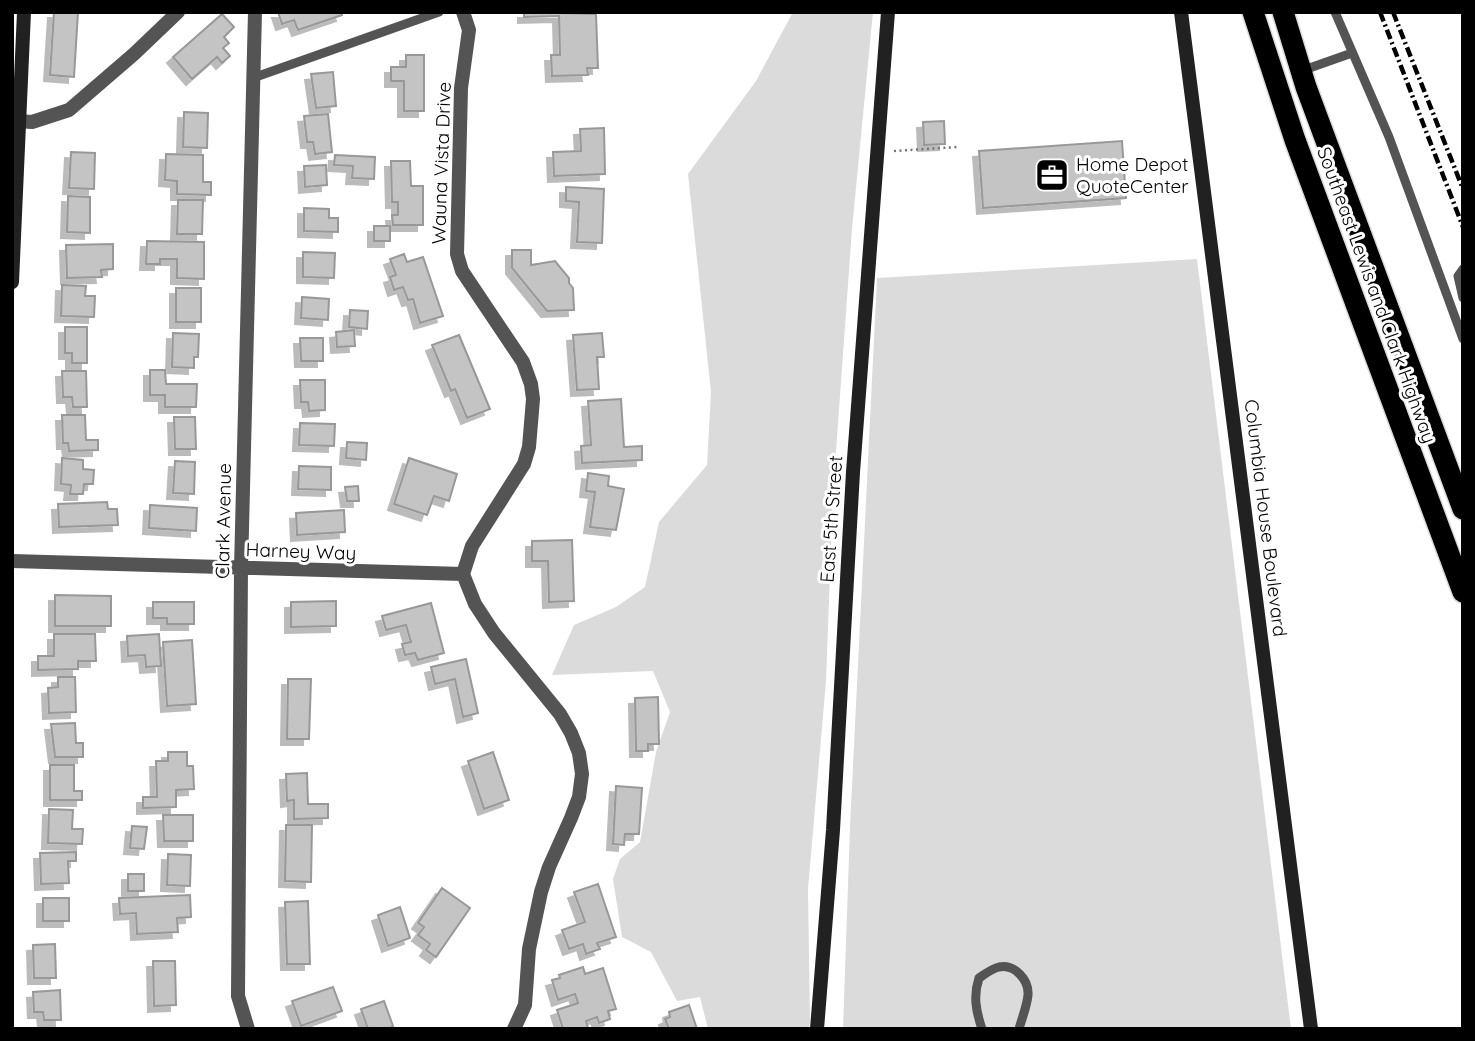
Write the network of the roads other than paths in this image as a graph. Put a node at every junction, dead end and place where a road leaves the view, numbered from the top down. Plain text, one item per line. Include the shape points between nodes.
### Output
1 (24, 12) edge
2 (178, 12) edge
3 (255, 12) edge
4 (439, 12) edge
5 (463, 12) edge
6 (888, 12) edge
7 (1181, 12) edge
8 (1252, 12) edge
9 (1283, 12) edge
10 (1335, 12) edge
11 (1352, 53) junction
12 (1301, 71) junction
13 (253, 78) junction
14 (18, 121) junction
15 (1463, 269) edge
16 (12, 282) edge
17 (1463, 298) edge
18 (1463, 339) edge
19 (1463, 509) edge
20 (12, 561) edge
21 (241, 568) junction
22 (463, 575) junction
23 (1463, 592) edge
24 (248, 1029) edge
25 (514, 1029) edge
26 (817, 1029) edge
27 (982, 1029) edge
28 (1018, 1029) edge
29 (1311, 1029) edge

1 - 14 street
2 - 14 street via 69,110 40,120
3 - 13 street, Clark Avenue
4 - 13 lane
5 - 22 street, Wauna Vista Drive via 469,30 461,88 457,254 466,277 523,362 533,399 524,464 472,547
6 - 26 street, East 5th Street
7 - 29 street, Columbia House Boulevard
8 - 23 highway, Southeast Lewis and Clark Highway via 1294,140
9 - 12 highway, Southeast Lewis and Clark Highway
10 - 11 lane
11 - 12 lane
11 - 18 lane via 1389,137
12 - 19 highway, Southeast Lewis and Clark Highway
13 - 21 street, Clark Avenue
14 - 16 street
15 - 17 lane via 1458,276
20 - 21 street, Harney Way
21 - 22 street, Harney Way
21 - 24 street, Clark Avenue via 238,996
22 - 25 street via 494,633 560,714 579,753 582,775 579,797 541,892 529,949 525,1005
27 - 28 lane via 975,992 979,978 997,967 1008,967 1027,984

